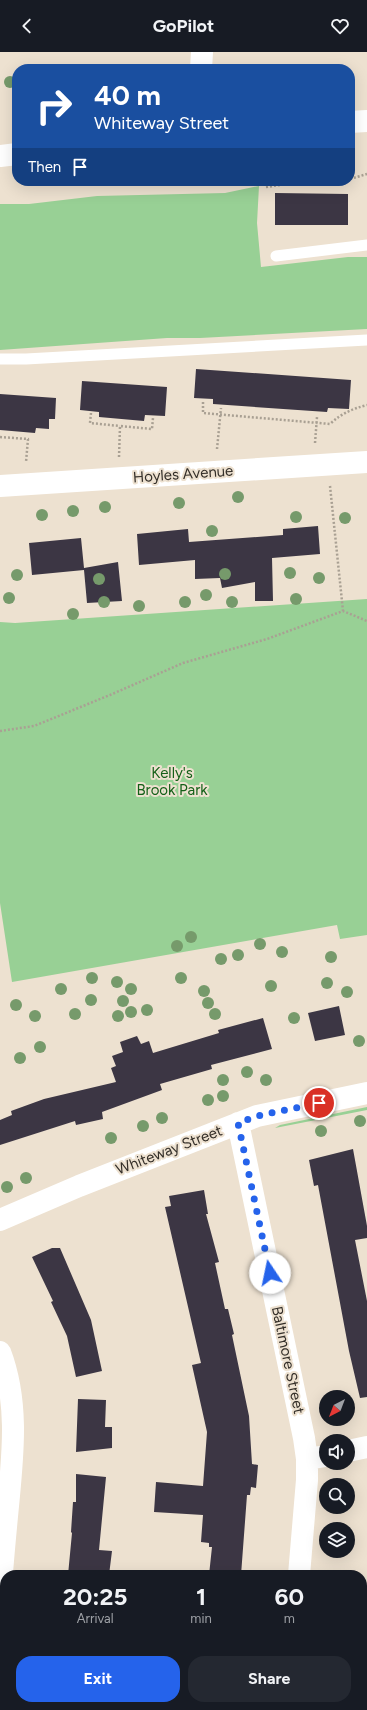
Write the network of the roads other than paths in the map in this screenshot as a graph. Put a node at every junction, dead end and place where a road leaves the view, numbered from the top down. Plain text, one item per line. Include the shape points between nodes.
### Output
1 (202, 52) edge
2 (202, 64) edge
3 (367, 121) edge
4 (355, 122) edge
5 (12, 155) edge
6 (0, 156) edge
7 (367, 245) edge
8 (276, 256) dead end
9 (367, 340) edge
10 (0, 359) edge
11 (367, 462) edge
12 (0, 486) edge
13 (367, 1093) edge
14 (238, 1123) junction
15 (0, 1220) edge
16 (0, 1352) edge
17 (367, 1447) edge
18 (355, 1450) edge
19 (317, 1457) edge
20 (2, 1557) edge
21 (1, 1570) edge
22 (301, 1570) edge

1 - 2 street
3 - 4 street
5 - 6 street
7 - 8 lane
9 - 10 lane
11 - 12 street, Hoyles Avenue
13 - 14 street, Whiteway Street via 263,1115
14 - 15 street, Whiteway Street
14 - 19 street, Baltimore Street via 304,1438
16 - 20 street via 13,1405 14,1443
17 - 18 street
19 - 22 street, Baltimore Street
20 - 21 street

